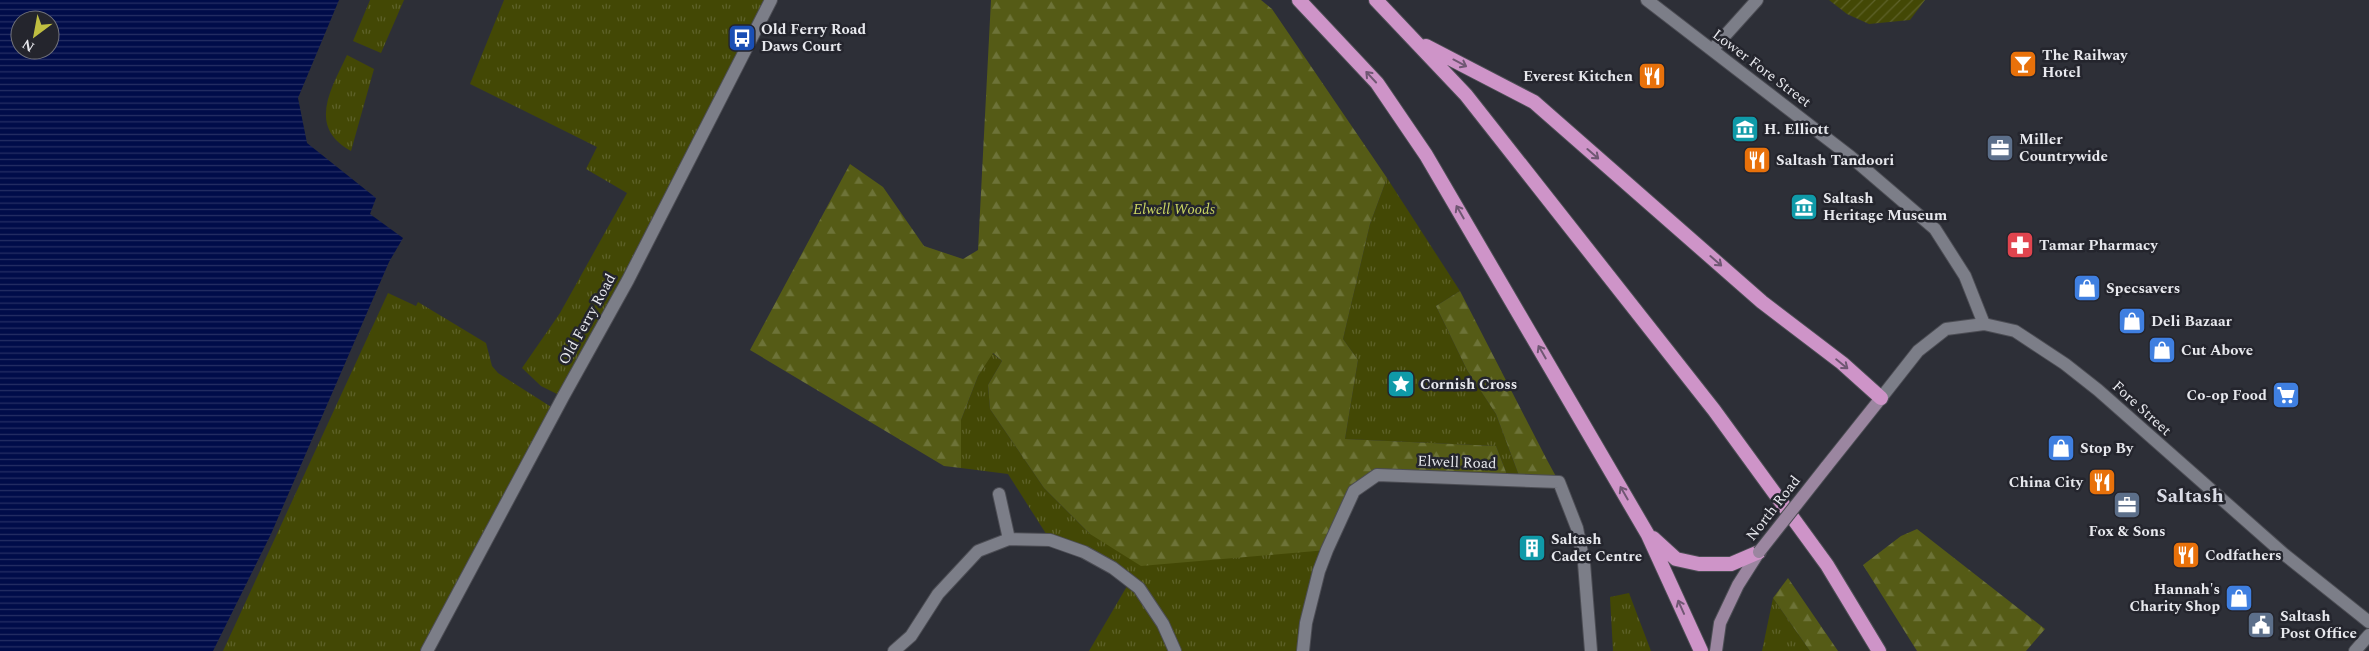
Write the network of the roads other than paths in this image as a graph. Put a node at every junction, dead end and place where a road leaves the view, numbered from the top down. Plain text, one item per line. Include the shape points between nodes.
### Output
1 (771, 0) edge
2 (1299, 0) edge
3 (1376, 0) edge
4 (1648, 0) edge
5 (1757, 0) edge
6 (1417, 41) junction
7 (1712, 50) junction
8 (1984, 324) junction
9 (1881, 398) junction
10 (998, 494) dead end
11 (1648, 535) junction
12 (1009, 539) junction
13 (1759, 552) junction
14 (2369, 622) edge
15 (2369, 635) edge
16 (427, 651) edge
17 (894, 651) edge
18 (1175, 651) edge
19 (1303, 651) edge
20 (1592, 651) edge
21 (1701, 651) edge
22 (1716, 651) edge
23 (1878, 651) edge
24 (2355, 651) edge

1 - 16 street, Old Ferry Road via 628,280
11 -> 2 highway via 1426,155 1377,83
3 - 6 highway
4 - 7 street, Lower Fore Street
5 - 7 street
6 -> 9 highway via 1534,102 1762,302
6 - 23 highway via 1466,95 1714,410 1827,565
7 - 8 street, Lower Fore Street via 1851,157 1935,229 1965,276
8 - 9 street, Fore Street via 1946,329 1918,351
8 - 14 street, Fore Street via 2015,331 2092,385 2285,555
9 - 13 main road, North Road, bridge
10 - 12 street
11 - 13 highway via 1676,559 1699,564 1731,564
21 -> 11 highway
12 - 17 street via 978,551 938,594 911,636
12 - 18 street via 1050,540 1084,552 1113,568 1139,588
13 - 22 main road, North Road via 1738,585 1720,623
15 - 24 street
19 - 20 street, Elwell Road via 1306,623 1327,550 1354,491 1377,475 1559,482 1577,528 1584,563

